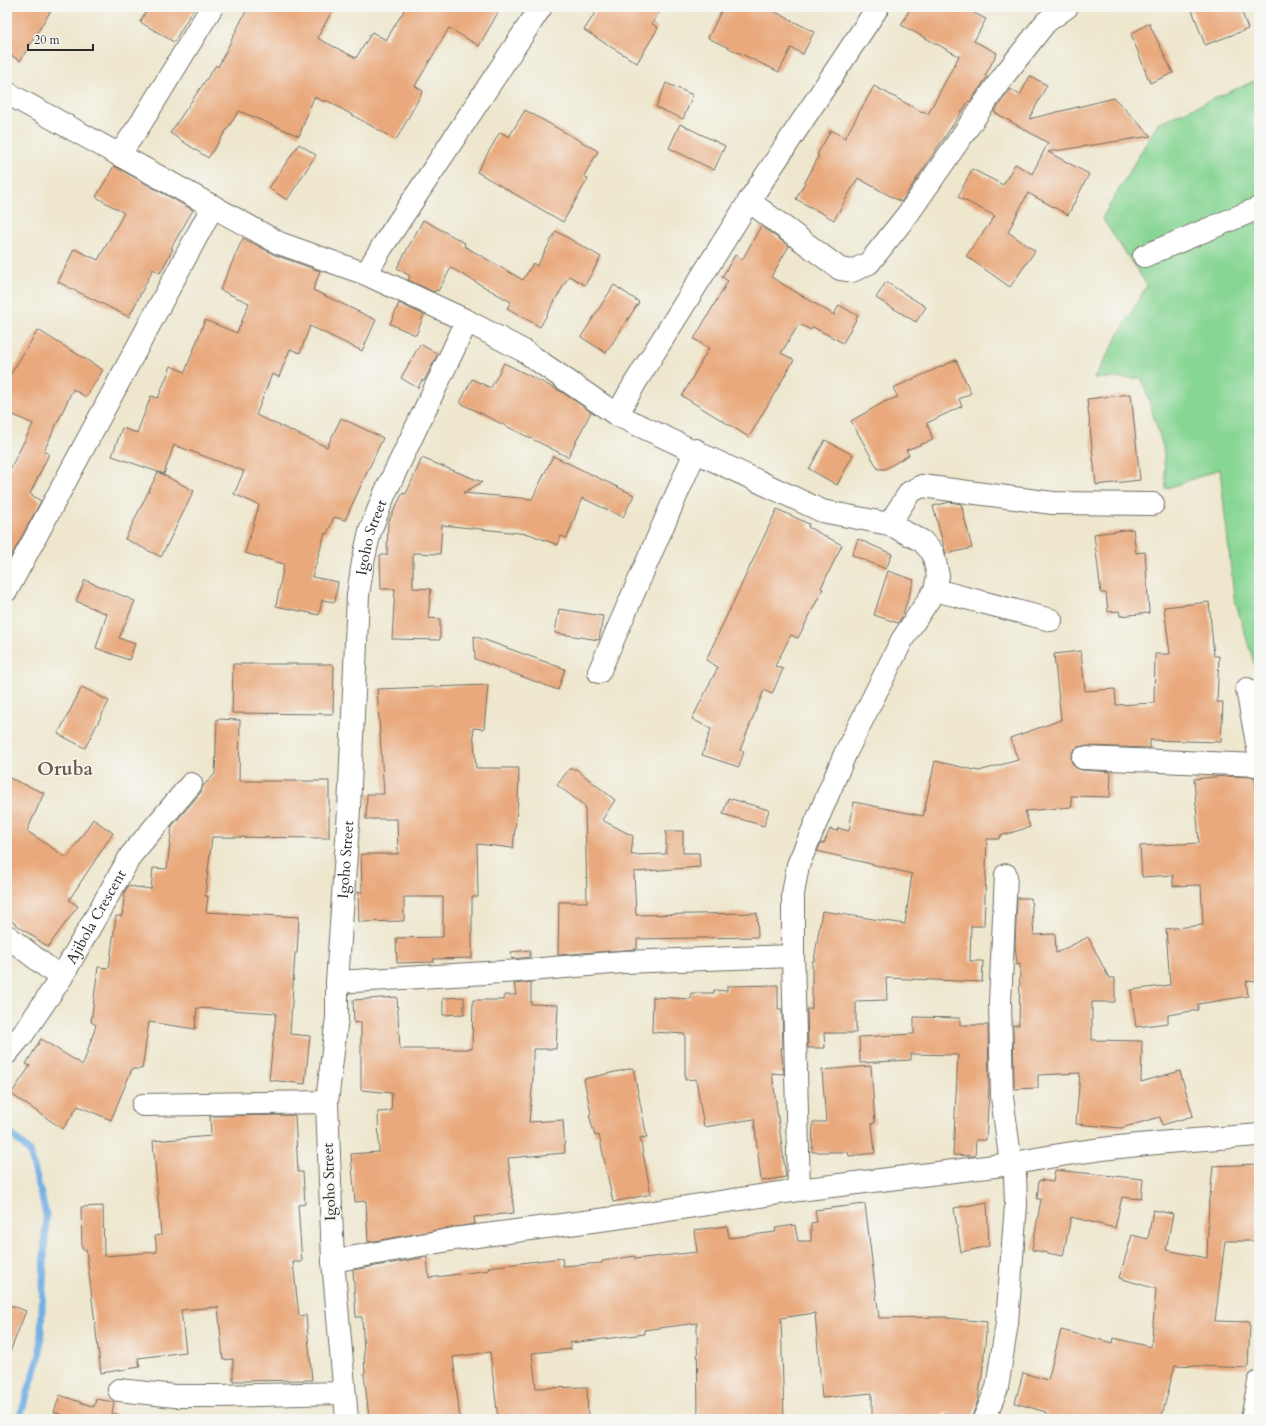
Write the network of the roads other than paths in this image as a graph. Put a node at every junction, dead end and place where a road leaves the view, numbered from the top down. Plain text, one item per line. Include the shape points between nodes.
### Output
1 (212, 7) edge
2 (541, 7) edge
3 (878, 7) edge
4 (1067, 7) edge
5 (7, 93) edge
6 (119, 155) junction
7 (749, 201) junction
8 (213, 206) junction
9 (1259, 208) edge
10 (1144, 256) dead end
11 (366, 274) junction
12 (467, 321) junction
13 (617, 415) junction
14 (696, 450) junction
15 (1153, 504) dead end
16 (889, 524) junction
17 (7, 590) edge
18 (934, 590) junction
19 (1051, 620) dead end
20 (599, 672) dead end
21 (1247, 689) dead end
22 (1259, 754) edge
23 (1083, 758) dead end
24 (1259, 765) edge
25 (191, 784) dead end
26 (1006, 875) dead end
27 (7, 936) edge
28 (793, 956) junction
29 (61, 978) junction
30 (337, 982) junction
31 (7, 1053) edge
32 (326, 1102) junction
33 (143, 1105) dead end
34 (1259, 1135) edge
35 (1011, 1164) junction
36 (799, 1190) junction
37 (333, 1261) junction
38 (1259, 1382) edge
39 (119, 1390) dead end
40 (343, 1393) junction
41 (347, 1419) edge
42 (984, 1419) edge
43 (1252, 1419) edge

1 - 6 street via 141,124
2 - 11 street
3 - 7 street
4 - 7 street via 1046,22 1002,78 908,214 869,263 852,271 840,269
5 - 6 street
6 - 8 street
7 - 13 street
8 - 11 street via 279,243
8 - 17 street
9 - 10 street
11 - 12 street
12 - 13 street via 524,351
12 - 30 street, Igoho Street via 385,492 370,531 363,562 358,595 349,810
13 - 14 street
14 - 16 street via 822,510
14 - 20 street
15 - 16 street via 1053,503 922,486 910,492
16 - 18 street via 922,541 933,553 938,576
18 - 19 street
18 - 28 street via 902,640 845,754 800,859 793,894
21 - 22 street
23 - 24 street
25 - 29 street, Ajibola Crescent via 131,855
26 - 35 street via 1000,1002 1002,1096
27 - 29 street
28 - 30 street via 623,962 518,972
28 - 36 street
29 - 31 street, Ajibola Crescent
30 - 32 street, Igoho Street via 337,1017
32 - 33 street
32 - 37 street, Igoho Street
34 - 35 street via 1165,1142
35 - 36 street
35 - 42 street via 1015,1174 1016,1205 1007,1323 996,1388
36 - 37 street via 454,1239
37 - 40 street, Igoho Street
38 - 43 street
39 - 40 street via 175,1396
40 - 41 street, Igoho Street

